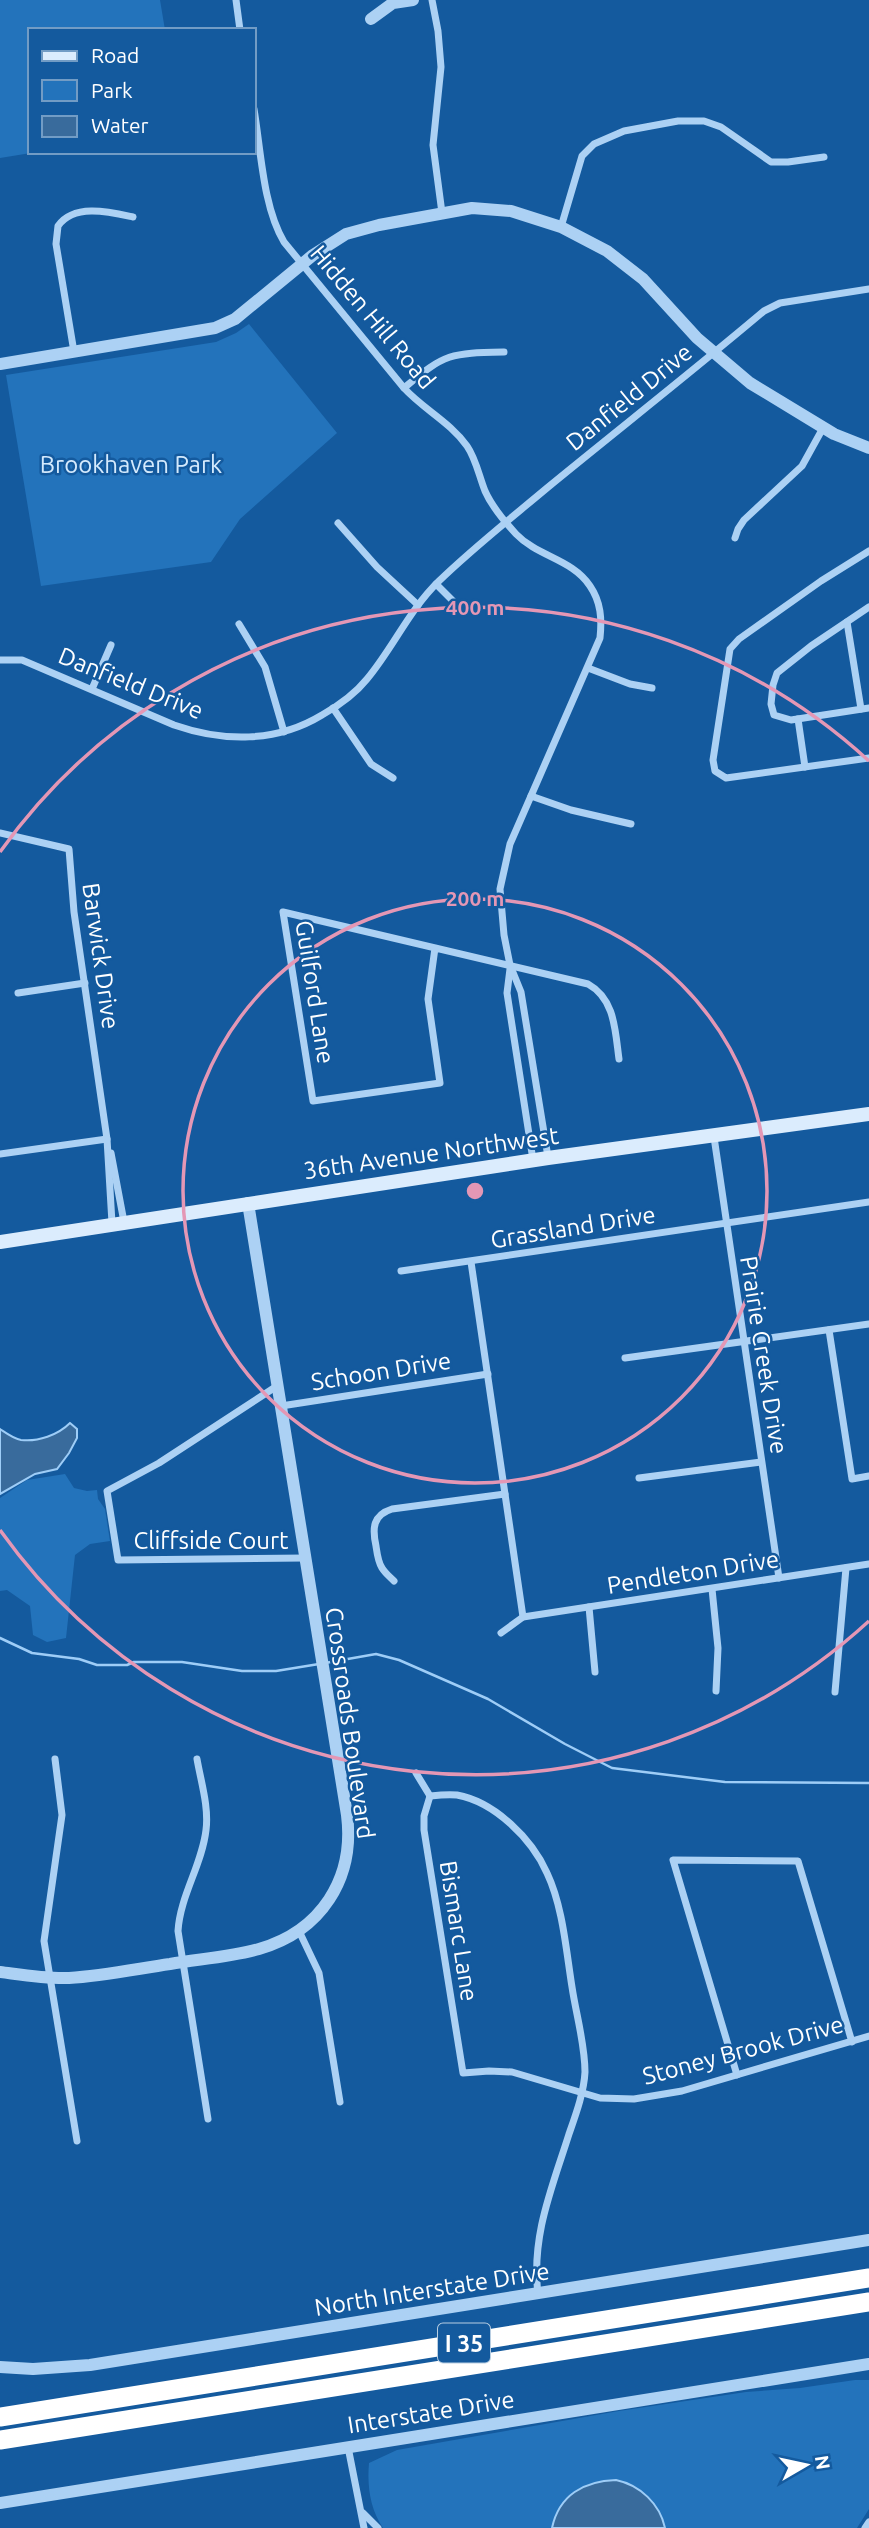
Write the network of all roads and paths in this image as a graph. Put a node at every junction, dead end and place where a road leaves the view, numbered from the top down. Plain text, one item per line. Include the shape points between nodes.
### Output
1 (236, 0) edge
2 (413, 0) edge
3 (432, 0) edge
4 (371, 19) dead end
5 (240, 28) edge
6 (256, 121) edge
7 (824, 157) dead end
8 (442, 213) junction
9 (133, 217) dead end
10 (561, 227) junction
11 (302, 265) junction
12 (869, 289) edge
13 (74, 352) junction
14 (504, 352) dead end
15 (714, 353) junction
16 (0, 364) edge
17 (404, 388) junction
18 (823, 428) junction
19 (869, 448) edge
20 (506, 522) junction
21 (338, 523) dead end
22 (735, 538) dead end
23 (869, 551) edge
24 (436, 584) junction
25 (453, 601) dead end
26 (418, 605) junction
27 (869, 607) edge
28 (847, 622) junction
29 (239, 624) dead end
30 (111, 645) dead end
31 (0, 660) edge
32 (588, 668) junction
33 (652, 688) dead end
34 (92, 689) junction
35 (333, 708) junction
36 (865, 709) edge
37 (798, 719) junction
38 (284, 732) junction
39 (869, 758) edge
40 (805, 767) junction
41 (393, 778) dead end
42 (531, 796) junction
43 (631, 824) dead end
44 (0, 833) edge
45 (435, 948) junction
46 (510, 965) junction
47 (85, 983) junction
48 (18, 993) dead end
49 (619, 1059) dead end
50 (869, 1114) edge
51 (713, 1137) junction
52 (107, 1139) junction
53 (0, 1154) edge
54 (540, 1159) junction
55 (869, 1202) edge
56 (248, 1203) junction
57 (118, 1223) junction
58 (725, 1223) junction
59 (0, 1242) edge
60 (471, 1262) junction
61 (401, 1271) dead end
62 (869, 1324) edge
63 (829, 1330) junction
64 (743, 1342) junction
65 (625, 1358) dead end
66 (488, 1374) junction
67 (277, 1386) junction
68 (281, 1406) junction
69 (761, 1462) junction
70 (869, 1476) edge
71 (639, 1478) dead end
72 (505, 1494) junction
73 (305, 1558) junction
74 (869, 1564) edge
75 (846, 1568) junction
76 (779, 1578) junction
77 (394, 1581) dead end
78 (712, 1589) junction
79 (589, 1607) junction
80 (523, 1617) junction
81 (501, 1633) dead end
82 (595, 1672) dead end
83 (716, 1691) dead end
84 (835, 1692) dead end
85 (55, 1759) dead end
86 (197, 1759) dead end
87 (416, 1773) dead end
88 (430, 1796) junction
89 (299, 1931) junction
90 (182, 1962) junction
91 (0, 1972) edge
92 (50, 1977) junction
93 (869, 2036) edge
94 (852, 2042) junction
95 (463, 2073) joint
96 (737, 2075) junction
97 (581, 2092) junction
98 (340, 2102) dead end
99 (208, 2119) dead end
100 (76, 2141) dead end
101 (869, 2241) edge
102 (869, 2278) edge
103 (538, 2294) junction
104 (869, 2302) edge
105 (869, 2364) edge
106 (0, 2367) edge
107 (0, 2406) edge
108 (59, 2407) junction
109 (0, 2417) edge
110 (0, 2440) edge
111 (348, 2447) junction
112 (0, 2503) edge
113 (362, 2513) junction
114 (869, 2522) edge
115 (364, 2528) edge
116 (378, 2528) edge
117 (865, 2528) edge

1 - 5 street
2 - 4 street via 393,3
3 - 8 street via 441,67 433,145
6 - 11 street, Hidden Hill Road via 273,221
7 - 10 street via 771,162 721,127 704,121 624,131 594,144 582,156
8 - 10 street via 497,209
8 - 11 street via 346,234
9 - 13 street via 104,210 66,218 58,226 56,244
10 - 15 street via 595,243 634,271
11 - 13 street via 235,319 215,328
11 - 17 street, Hidden Hill Road
12 - 15 street, Danfield Drive via 775,306
13 - 16 street
14 - 17 street via 445,357
15 - 18 street via 750,383
15 - 20 street, Danfield Drive
17 - 20 street, Hidden Hill Road via 453,428 466,445 489,498
18 - 19 street
18 - 22 street via 802,466 744,520
20 - 24 street, Danfield Drive
20 - 32 street, Hidden Hill Road via 517,536 573,568 592,588 601,627
21 - 26 street via 377,568
23 - 40 street via 730,649 715,772 726,778
24 - 25 street
24 - 26 street, Danfield Drive
26 - 35 street, Danfield Drive via 366,681
27 - 28 street
28 - 36 street
28 - 37 street via 777,673 771,704 774,715
29 - 38 street via 265,667
30 - 34 street
31 - 34 street, Danfield Drive via 22,660
32 - 33 street
32 - 42 street, Hidden Hill Road
34 - 38 street, Danfield Drive via 196,732 240,738
35 - 38 street, Danfield Drive
35 - 41 street via 371,764
36 - 37 street
37 - 40 street
39 - 40 street
42 - 43 street
42 - 46 street, Hidden Hill Road via 502,874 501,909
44 - 47 street, Barwick Drive via 69,849
45 - 45 street, Guilford Lane via 283,912 313,1101 440,1083 428,999
45 - 46 street, Guilford Lane
46 - 49 street, Guilford Lane via 597,989 611,1009
46 - 54 street, Hidden Hill Road via 521,992
46 - 54 street, Hidden Hill Road via 507,993
47 - 48 street
47 - 52 street, Barwick Drive
50 - 51 main road, 36th Avenue Northwest
51 - 54 main road, 36th Avenue Northwest
51 - 58 street, Prairie Creek Drive
52 - 53 street
52 - 57 street, Barwick Drive
52 - 57 street, Barwick Drive via 117,1175
54 - 56 main road, 36th Avenue Northwest
55 - 58 street, Grassland Drive
56 - 57 main road, 36th Avenue Northwest
56 - 67 street, Crossroads Boulevard
57 - 59 main road, 36th Avenue Northwest
58 - 60 street, Grassland Drive
58 - 64 street, Prairie Creek Drive
60 - 61 street
60 - 66 street, Grassland Drive
62 - 63 street
63 - 64 street
63 - 70 street via 852,1479
64 - 65 street
64 - 69 street, Prairie Creek Drive
66 - 68 street, Schoon Drive
66 - 72 street, Grassland Drive
67 - 68 street, Crossroads Boulevard
67 - 73 street, Cliffside Court via 159,1463 107,1491 118,1560
68 - 73 street, Crossroads Boulevard
69 - 71 street
69 - 76 street, Prairie Creek Drive
72 - 77 street via 382,1513 375,1522 378,1560
72 - 80 street, Grassland Drive
73 - 89 street, Crossroads Boulevard via 347,1815 348,1850 342,1878 330,1900
74 - 75 street, Pendleton Drive
75 - 76 street, Pendleton Drive
75 - 84 street
76 - 78 street, Pendleton Drive
78 - 79 street, Pendleton Drive
78 - 83 street via 718,1648
79 - 80 street, Pendleton Drive
79 - 82 street
80 - 81 street
85 - 92 street via 62,1815 44,1932
86 - 90 street via 206,1829 180,1916
87 - 88 street
88 - 95 street, Bismarc Lane via 424,1830
88 - 97 street via 458,1796 486,1807 523,1837 547,1872 559,1912 582,2048 585,2073
89 - 90 street, Crossroads Boulevard via 247,1952
89 - 98 street via 319,1973
90 - 92 street, Crossroads Boulevard
90 - 99 street
91 - 92 street, Crossroads Boulevard
92 - 100 street
93 - 94 street, Stoney Brook Drive
94 - 96 street, Stoney Brook Drive
94 - 96 street via 799,1861 673,1860
95 - 97 street, Stoney Brook Drive via 512,2072
96 - 97 street, Stoney Brook Drive via 657,2097 620,2100
97 - 103 street via 539,2229
101 - 103 street, North Interstate Drive
102 - 108 highway, I 35
103 - 106 street, North Interstate Drive via 90,2365 33,2370
104 - 110 highway, I 35
105 - 111 street, Interstate Drive
107 - 108 highway
108 - 109 highway, I 35
111 - 112 street, Interstate Drive
111 - 113 street
113 - 115 street
113 - 116 street
114 - 117 street

